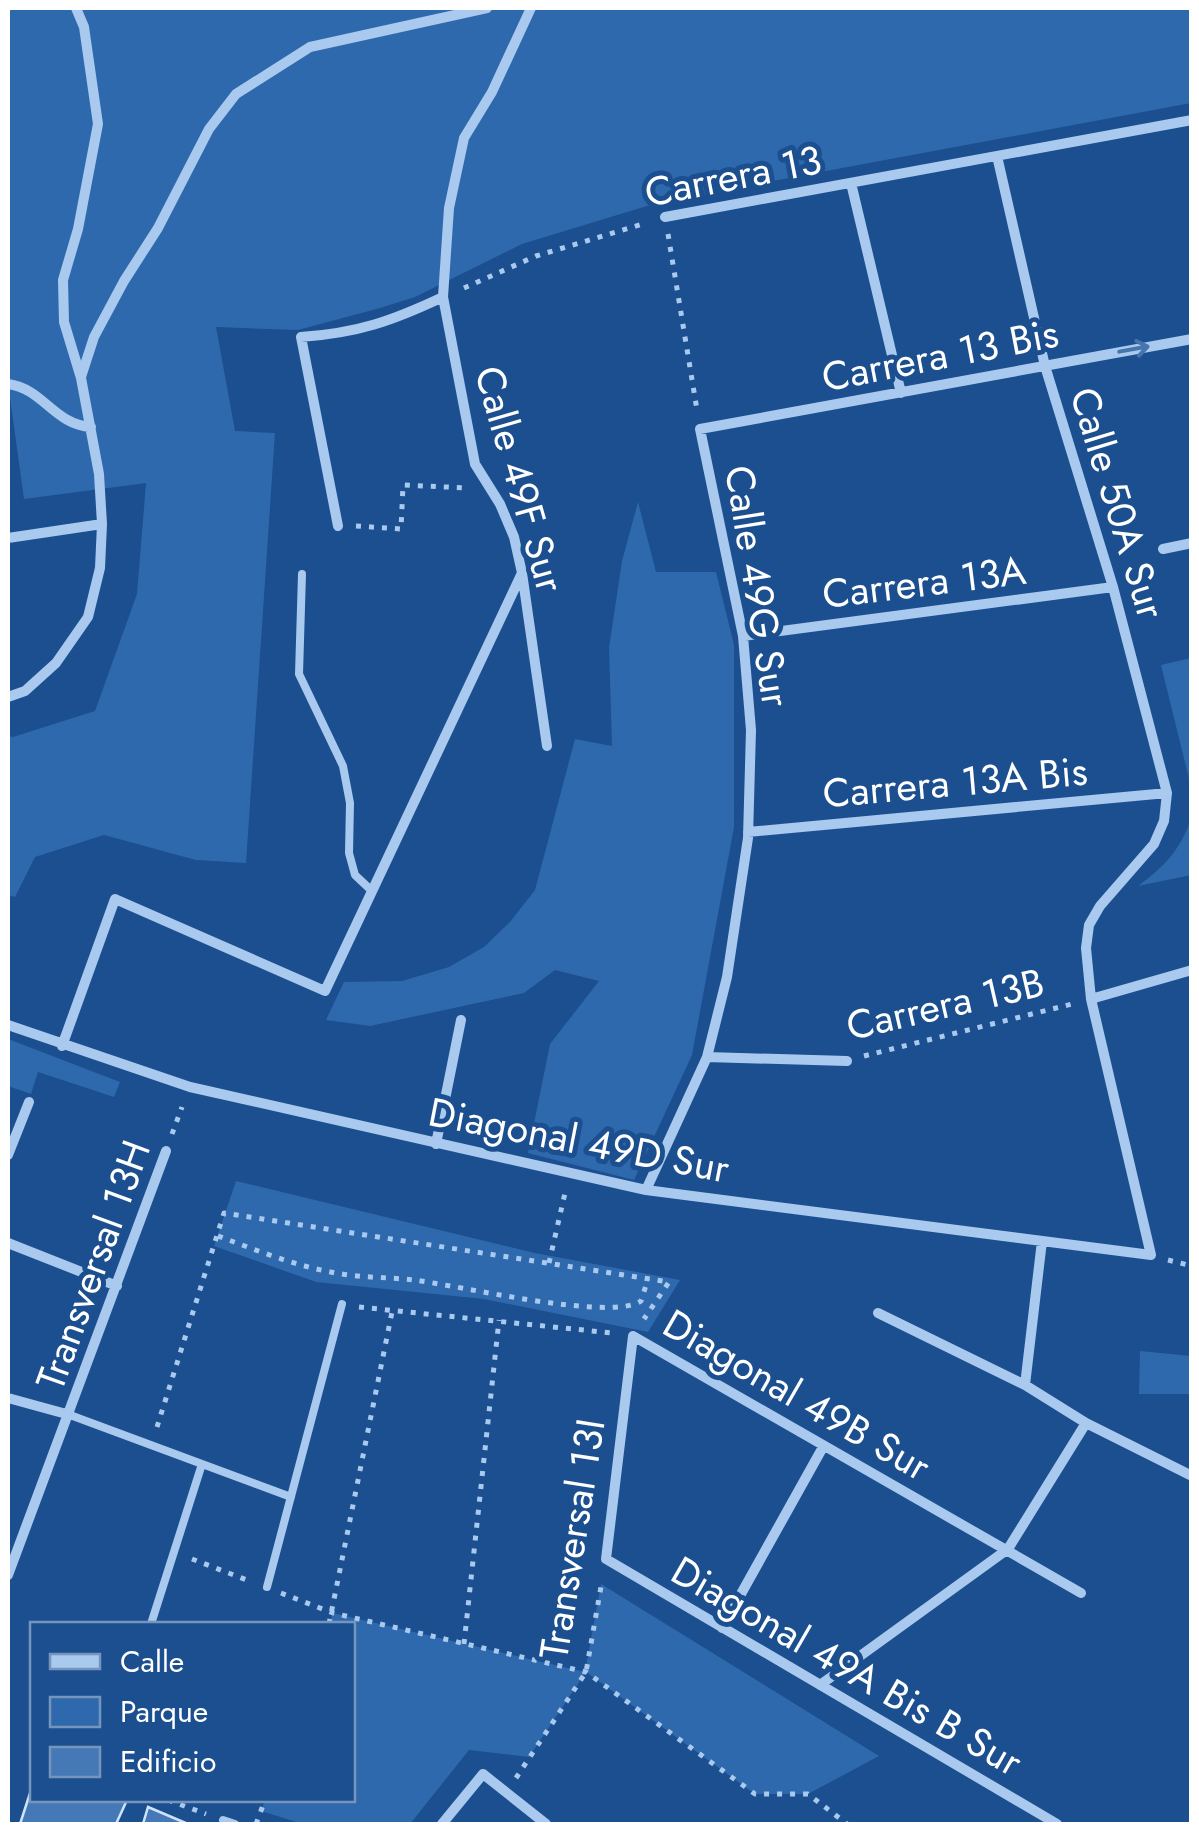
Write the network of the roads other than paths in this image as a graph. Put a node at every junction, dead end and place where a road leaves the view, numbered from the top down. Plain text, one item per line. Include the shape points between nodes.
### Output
1 (76, 8) edge
2 (486, 8) edge
3 (531, 8) edge
4 (1192, 120) edge
5 (996, 156) junction
6 (851, 183) junction
7 (665, 218) road end
8 (443, 297) junction
9 (1192, 338) edge
10 (1046, 366) junction
11 (80, 378) junction
12 (8, 384) edge
13 (901, 393) junction
14 (91, 427) junction
15 (700, 429) joint
16 (102, 524) junction
17 (338, 526) road end
18 (8, 538) edge
19 (1192, 543) edge
20 (1164, 550) dead end
21 (522, 573) junction
22 (302, 574) dead end
23 (1113, 587) junction
24 (743, 636) junction
25 (8, 697) edge
26 (547, 746) dead end
27 (1167, 793) junction
28 (748, 832) junction
29 (372, 891) junction
30 (1192, 970) edge
31 (1091, 999) junction
32 (460, 1020) dead end
33 (8, 1026) edge
34 (62, 1046) junction
35 (707, 1057) junction
36 (847, 1061) road end
37 (28, 1102) dead end
38 (436, 1144) junction
39 (166, 1151) road end
40 (8, 1155) edge
41 (646, 1190) junction
42 (1042, 1241) junction
43 (8, 1243) edge
44 (1151, 1255) joint
45 (117, 1286) junction
46 (342, 1304) road end
47 (878, 1313) dead end
48 (633, 1336) joint
49 (1024, 1385) junction
50 (8, 1398) edge
51 (70, 1415) junction
52 (1086, 1423) junction
53 (823, 1447) junction
54 (202, 1464) junction
55 (1192, 1476) edge
56 (291, 1498) junction
57 (1008, 1549) junction
58 (606, 1559) joint
59 (8, 1576) edge
60 (266, 1588) road end
61 (1081, 1593) dead end
62 (152, 1622) edge
63 (722, 1628) junction
64 (820, 1685) junction
65 (223, 1820) road end
66 (235, 1824) edge
67 (442, 1824) edge
68 (546, 1824) edge
69 (1057, 1824) edge

1 - 11 street via 98,124 63,280 64,322
2 - 11 street via 310,47 236,94 209,128 124,281
3 - 8 street, Calle 49F Sur via 464,138 449,208
4 - 5 street, Carrera 13
5 - 6 street, Carrera 13
5 - 10 street, Calle 50A Sur
6 - 7 street, Carrera 13
6 - 13 street
8 - 17 street via 388,323 301,337
8 - 21 street, Calle 49F Sur via 475,464 514,537
10 -> 9 street, Carrera 13 Bis
10 - 13 street, Carrera 13 Bis
10 - 23 street, Calle 50A Sur
11 - 14 street
12 - 14 street via 36,394 72,425
13 - 15 street, Carrera 13 Bis
14 - 16 street
15 - 24 street, Calle 49G Sur
16 - 18 street
16 - 25 street via 88,617 56,663
19 - 20 street
21 - 26 street, Calle 49F Sur
21 - 29 street
22 - 29 lane via 299,674 344,766 349,853 355,876
23 - 24 street, Carrera 13A
23 - 27 street, Calle 50A Sur
24 - 28 street, Calle 49G Sur via 752,730
27 - 28 street, Carrera 13A Bis
27 - 31 street, Calle 50A Sur via 1154,844 1089,925
28 - 35 street, Calle 49G Sur via 727,977
29 - 34 street via 325,991 115,899
30 - 31 street, Carrera 13B
31 - 44 street, Calle 50A Sur
32 - 38 street
33 - 34 street, Diagonal 49D Sur
34 - 38 street, Diagonal 49D Sur via 190,1087
35 - 36 street, Carrera 13B
35 - 41 street, Calle 49G Sur
37 - 40 street
38 - 41 street, Diagonal 49D Sur
39 - 45 street, Transversal 13H
41 - 42 street, Diagonal 49D Sur
42 - 44 street, Diagonal 49D Sur
42 - 49 street
43 - 45 street
45 - 51 street, Transversal 13H
46 - 56 lane
47 - 49 street
48 - 53 street, Diagonal 49B Sur
48 - 58 street, Transversal 13I
49 - 52 street
50 - 51 street
51 - 54 lane
51 - 59 street, Transversal 13H
52 - 55 street
52 - 57 street
53 - 57 street, Diagonal 49B Sur
53 - 63 street
54 - 56 lane
54 - 62 lane
56 - 60 lane
57 - 61 street, Diagonal 49B Sur
57 - 64 street
58 - 63 street, Diagonal 49A Bis B Sur
63 - 64 street, Diagonal 49A Bis B Sur
64 - 69 street, Diagonal 49A Bis B Sur
65 - 66 lane
67 - 68 street via 483,1774

